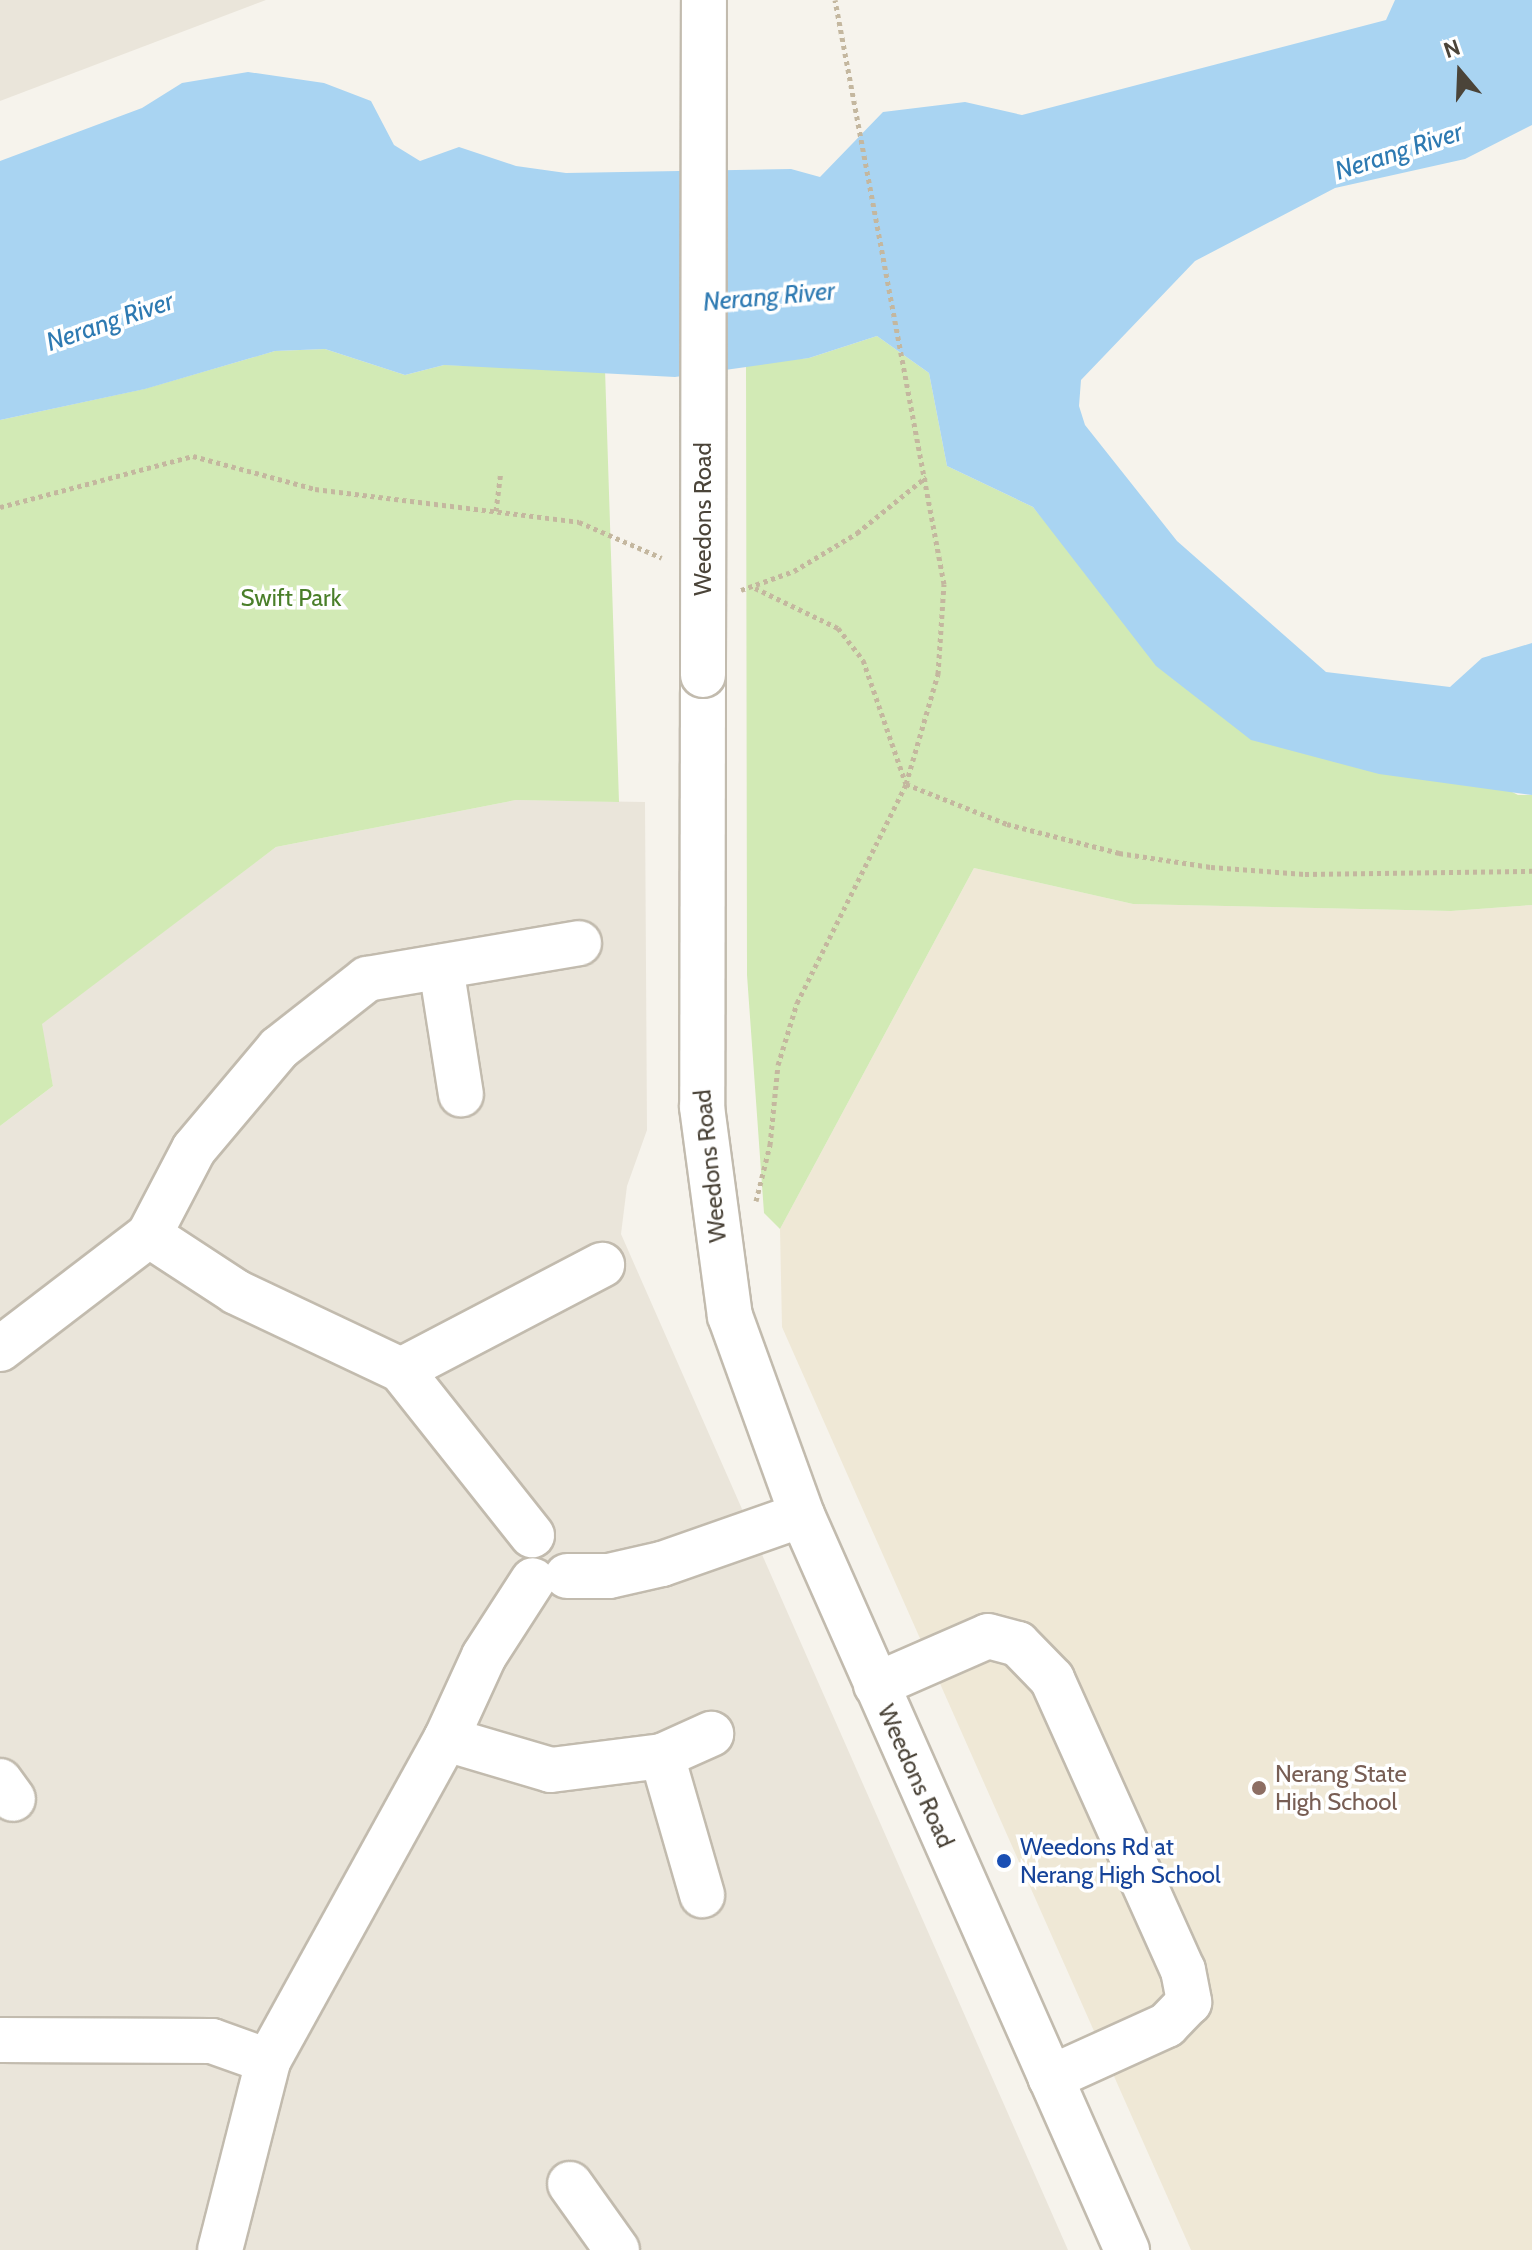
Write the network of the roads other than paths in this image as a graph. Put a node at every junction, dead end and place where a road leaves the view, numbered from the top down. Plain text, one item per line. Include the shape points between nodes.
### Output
1 (704, 0) edge
2 (579, 943) dead end
3 (441, 967) junction
4 (461, 1094) dead end
5 (149, 1235) junction
6 (602, 1265) dead end
7 (0, 1349) edge
8 (401, 1370) junction
9 (797, 1503) junction
10 (551, 1559) junction
11 (876, 1685) junction
12 (711, 1734) dead end
13 (446, 1739) junction
14 (662, 1756) junction
15 (702, 1895) dead end
16 (0, 2040) edge
17 (268, 2061) junction
18 (1050, 2078) junction
19 (570, 2184) dead end
20 (220, 2250) edge
21 (617, 2250) edge
22 (1127, 2250) edge

1 - 9 street, Weedons Road, bridge via 704,1139 730,1316
2 - 3 street
3 - 4 street
3 - 5 street via 367,979 279,1048 194,1149
5 - 7 street
5 - 8 street via 236,1292
6 - 8 street
8 - 10 street
9 - 10 street
9 - 11 street, Weedons Road
10 - 13 street via 484,1656
11 - 18 street, Weedons Road
11 - 18 street via 988,1636 1018,1644 1052,1679 1183,1970 1189,2002 1167,2025
12 - 14 street
13 - 14 street via 551,1770
13 - 17 street
14 - 15 street
16 - 17 street via 212,2041
17 - 20 street
18 - 22 street, Weedons Road
19 - 21 street

